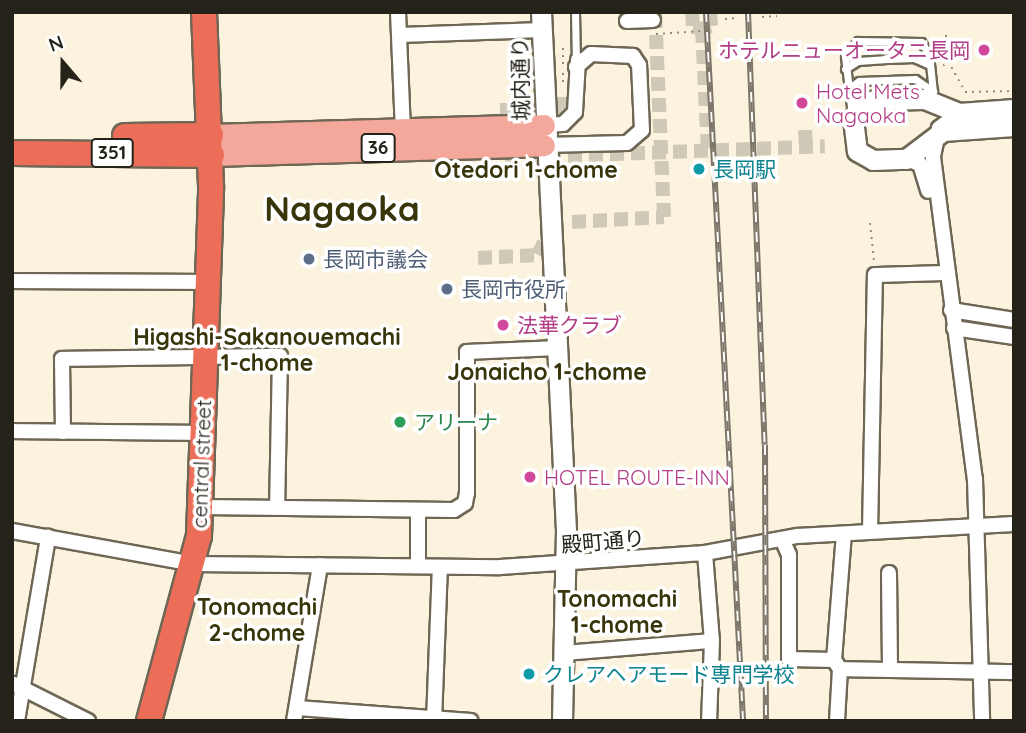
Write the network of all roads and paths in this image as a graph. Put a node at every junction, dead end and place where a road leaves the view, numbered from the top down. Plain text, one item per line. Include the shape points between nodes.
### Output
1 (204, 12) edge
2 (398, 12) edge
3 (575, 12) edge
4 (730, 12) edge
5 (770, 12) edge
6 (944, 12) edge
7 (778, 16) dead end
8 (762, 17) dead end
9 (770, 17) junction
10 (945, 17) dead end
11 (730, 18) junction
12 (736, 18) dead end
13 (631, 19) edge
14 (725, 19) dead end
15 (541, 21) edge
16 (654, 27) joint
17 (703, 31) dead end
18 (400, 35) junction
19 (946, 35) dead end
20 (948, 61) junction
21 (930, 65) junction
22 (943, 66) dead end
23 (576, 67) junction
24 (845, 69) junction
25 (846, 90) junction
26 (933, 91) junction
27 (1014, 91) edge
28 (1014, 109) edge
29 (959, 113) junction
30 (853, 119) junction
31 (1014, 126) edge
32 (403, 130) junction
33 (544, 135) junction
34 (935, 135) junction
35 (12, 137) edge
36 (211, 145) junction
37 (12, 153) edge
38 (906, 159) junction
39 (939, 207) junction
40 (870, 223) dead end
41 (946, 273) junction
42 (876, 275) junction
43 (12, 282) edge
44 (209, 282) junction
45 (951, 310) junction
46 (1014, 320) edge
47 (954, 328) junction
48 (1014, 337) edge
49 (556, 348) junction
50 (207, 357) junction
51 (12, 431) edge
52 (63, 432) junction
53 (202, 433) junction
54 (277, 506) junction
55 (201, 507) junction
56 (418, 512) junction
57 (1014, 524) edge
58 (978, 526) junction
59 (12, 531) edge
60 (870, 532) junction
61 (844, 534) junction
62 (48, 537) junction
63 (782, 538) junction
64 (705, 553) junction
65 (193, 564) junction
66 (320, 565) junction
67 (567, 565) junction
68 (418, 566) junction
69 (440, 567) junction
70 (889, 573) dead end
71 (712, 641) junction
72 (565, 653) junction
73 (837, 664) junction
74 (890, 670) junction
75 (1014, 671) edge
76 (981, 672) junction
77 (16, 686) edge
78 (296, 714) edge
79 (18, 715) edge
80 (434, 718) edge
81 (88, 721) edge
82 (149, 721) edge
83 (471, 721) edge
84 (562, 721) edge
85 (709, 721) edge
86 (837, 721) edge
87 (982, 721) edge

1 - 36 highway, central street
2 - 18 street
3 - 23 lane
4 - 11 path
5 - 9 path
6 - 10 path
7 - 9 path
8 - 9 path
11 - 12 path
11 - 14 path
13 - 16 street
15 - 18 street
15 - 33 street, 城内通り
16 - 17 path
18 - 32 street
19 - 20 path
20 - 22 path
20 - 27 path via 965,92
21 - 24 lane via 914,58 887,59 858,61
21 - 24 lane via 926,47 914,38 858,41 847,49
21 - 26 lane
23 - 33 street via 575,112
23 - 33 street via 591,54 626,53 639,65 642,130 636,138
24 - 25 lane
25 - 26 lane via 859,81 915,79
25 - 30 lane
26 - 29 lane
28 - 29 street
29 - 30 street via 924,99 875,100 863,104
29 - 34 street
30 - 38 street via 854,144 861,156 867,160
31 - 34 street
32 - 33 main road, 36
32 - 36 main road, 36
33 - 36 main road, 36
33 - 49 street, 城内通り
34 - 38 street
34 - 39 street
35 - 36 highway, 351
36 - 37 highway, 351
36 - 44 highway, central street
38 - 39 street via 920,164 929,194
39 - 41 street
40 - 42 path
41 - 42 street
41 - 45 street
42 - 60 street
43 - 44 street
44 - 50 highway, central street
45 - 46 street
45 - 47 street
47 - 48 street
47 - 58 street
49 - 56 street via 467,352 464,503 447,512
49 - 67 street, 城内通り
50 - 52 street via 62,359
50 - 53 highway, central street
50 - 54 street via 280,356
51 - 52 street
52 - 53 street
53 - 55 highway, central street
54 - 55 street
54 - 56 street
55 - 65 highway, central street
56 - 68 street
57 - 58 street, 殿町通り
58 - 60 street, 殿町通り
58 - 76 street
59 - 62 street, 殿町通り
60 - 61 street, 殿町通り
61 - 63 street, 殿町通り
61 - 73 street
62 - 65 street, 殿町通り
62 - 77 street
63 - 64 street, 殿町通り
63 - 73 street via 789,555 789,659
64 - 67 street, 殿町通り
64 - 71 street
65 - 66 street, 殿町通り
65 - 82 highway, central street
66 - 68 street, 殿町通り
66 - 78 street
67 - 69 street, 殿町通り
67 - 72 street, 城内通り
68 - 69 street, 殿町通り
69 - 80 street
70 - 74 street
71 - 72 street
71 - 85 street
72 - 84 street, 城内通り
73 - 74 street
73 - 86 street
74 - 76 street
75 - 76 street
76 - 87 street
77 - 79 street
77 - 81 street
78 - 80 street
80 - 83 street

